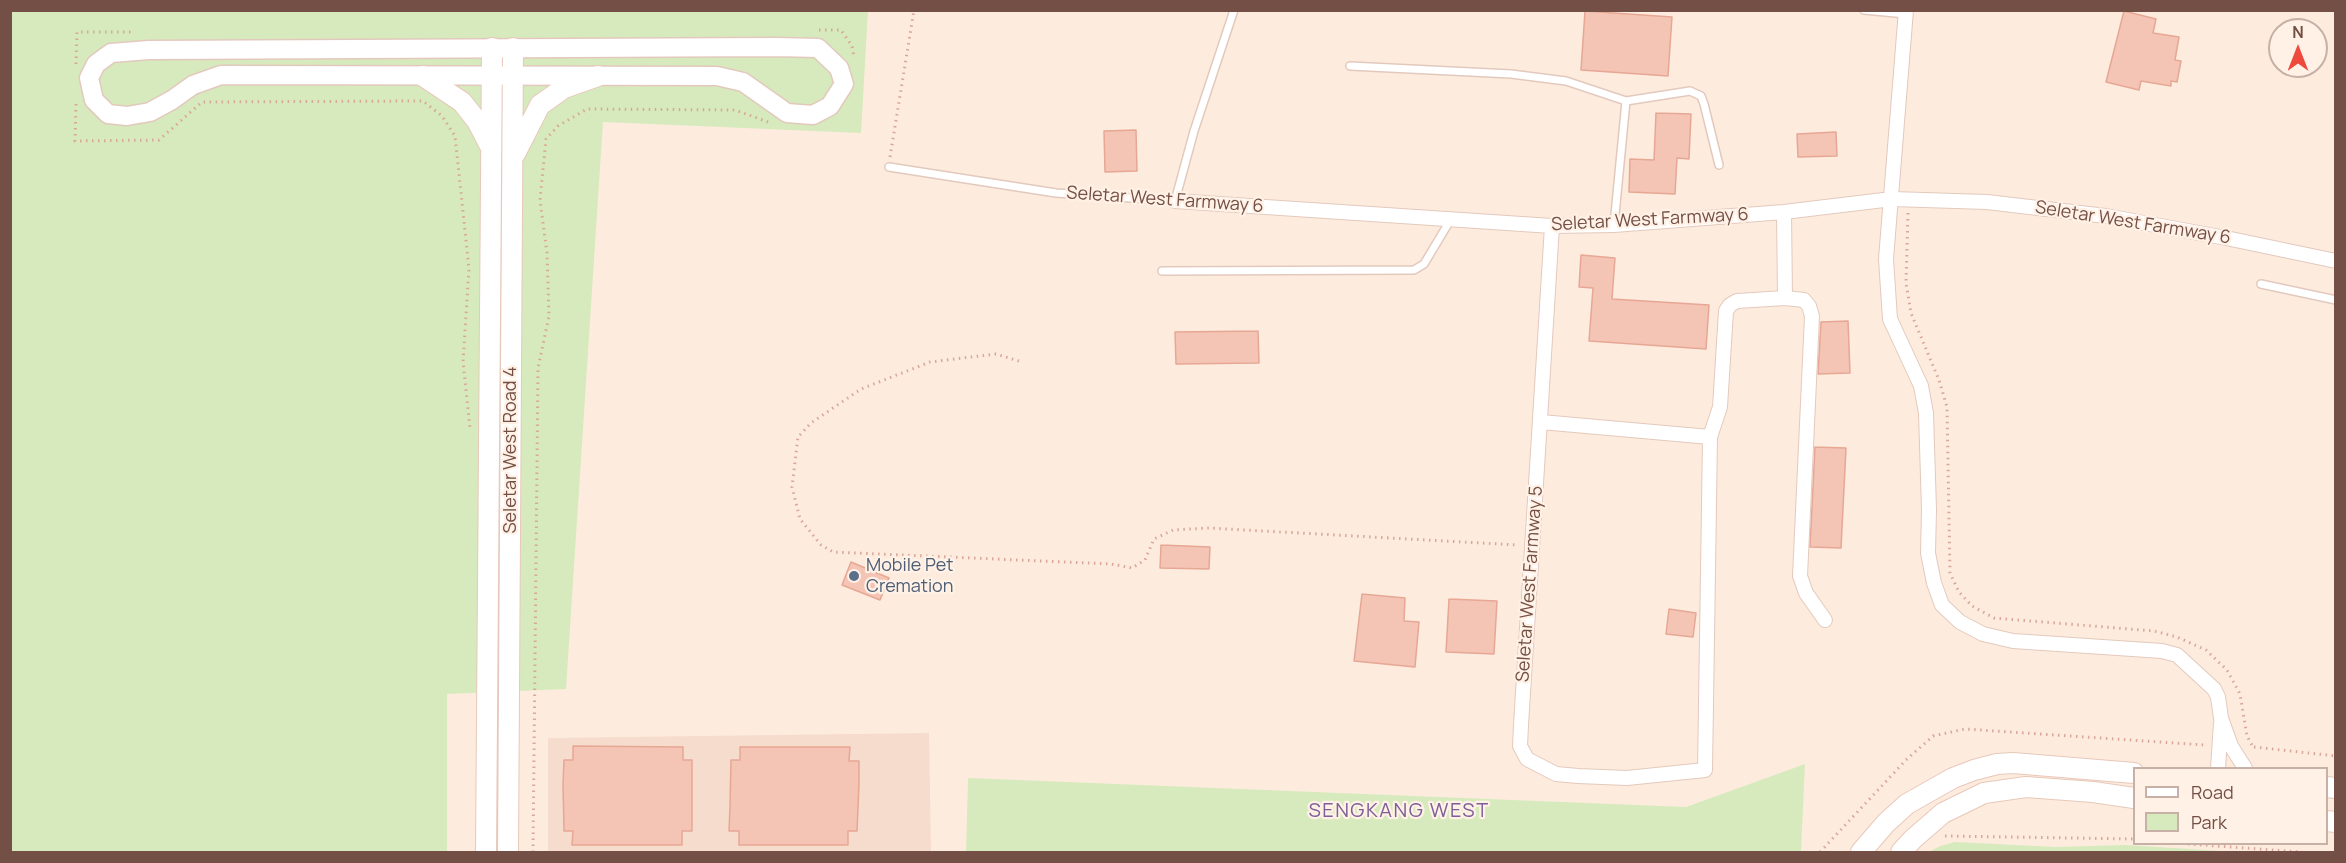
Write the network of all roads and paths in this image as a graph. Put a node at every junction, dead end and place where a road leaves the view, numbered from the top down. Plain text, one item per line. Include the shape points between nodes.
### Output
1 (914, 10) edge
2 (1234, 10) edge
3 (1864, 10) edge
4 (1906, 12) edge
5 (492, 48) junction
6 (513, 48) junction
7 (1350, 66) dead end
8 (423, 76) junction
9 (513, 76) junction
10 (598, 76) junction
11 (493, 77) junction
12 (1626, 101) junction
13 (202, 102) dead end
14 (735, 110) dead end
15 (492, 150) junction
16 (514, 156) junction
17 (1719, 165) dead end
18 (889, 167) joint
19 (1892, 199) junction
20 (1909, 199) junction
21 (1175, 201) junction
22 (1784, 212) junction
23 (1451, 219) junction
24 (1614, 225) junction
25 (1552, 226) junction
26 (2336, 261) edge
27 (1162, 271) dead end
28 (2261, 284) dead end
29 (1785, 298) junction
30 (2336, 300) edge
31 (1019, 361) dead end
32 (1541, 422) junction
33 (470, 428) dead end
34 (1710, 437) junction
35 (1532, 546) junction
36 (1825, 620) dead end
37 (2225, 746) junction
38 (2253, 747) junction
39 (2336, 756) edge
40 (2218, 767) edge
41 (2244, 767) edge
42 (2133, 773) edge
43 (2133, 798) edge
44 (1939, 839) dead end
45 (2133, 839) edge
46 (2213, 845) edge
47 (486, 852) edge
48 (508, 852) edge
49 (533, 852) edge
50 (1820, 852) edge
51 (1861, 852) edge
52 (1901, 852) edge
53 (2302, 852) edge

1 - 18 path
2 - 21 lane
3 - 4 lane
4 - 19 street
5 - 6 street
5 - 8 street via 149,50 111,53 96,64 89,78 94,100 108,114 127,116 150,112 193,85 221,75
5 - 11 main road, Seletar West Road 4
6 - 9 main road, Seletar West Road 4
6 - 10 street via 818,48 839,68 844,84 831,106 813,115 787,113 743,82 717,75
7 - 12 lane via 1511,74 1566,81
8 - 11 street
8 - 15 main road via 462,102
9 - 10 street
9 - 11 street
9 - 16 main road, Seletar West Road 4
10 - 16 main road via 564,88 540,105
11 - 15 main road, Seletar West Road 4
12 - 17 lane via 1690,91 1701,96
12 - 24 lane
13 - 33 path via 423,101 442,116 455,136 469,269 463,362
14 - 49 path via 587,109 558,126 546,139 540,200 549,316 538,368
15 - 47 main road, Seletar West Road 4
16 - 48 main road, Seletar West Road 4
18 - 21 lane, Seletar West Farmway 6 via 1056,193
19 - 20 street, Seletar West Farmway 6
19 - 22 street, Seletar West Farmway 6
19 - 37 street via 1886,259 1890,319 1921,386 1926,413 1928,553 1942,606 1960,622 1983,634 2013,641 2177,655 2214,689
20 - 26 street, Seletar West Farmway 6 via 1987,202 2106,216
20 - 38 path via 1906,283 1911,313 1947,407 1950,573 1959,592 1972,606 1994,618 2154,631 2205,650 2227,670 2240,694 2247,736
21 - 23 street, Seletar West Farmway 6
22 - 24 street, Seletar West Farmway 6
22 - 29 street
23 - 25 street, Seletar West Farmway 6
23 - 27 lane via 1424,264 1414,270
24 - 25 street, Seletar West Farmway 6
25 - 32 street, Seletar West Farmway 5
28 - 30 lane
29 - 34 street via 1737,301 1726,311 1720,407
29 - 36 street via 1804,300 1812,316 1800,576 1806,593
31 - 35 path via 996,354 930,362 861,389 811,423 798,437 792,487 800,519 821,545 833,552 1132,568 1145,560 1154,540 1173,530 1209,528
32 - 34 street
32 - 35 street, Seletar West Farmway 5
34 - 35 street, Seletar West Farmway 5 via 1705,770 1627,778 1578,776 1556,774 1527,759 1520,746
37 - 38 path
37 - 40 street
37 - 41 street
37 - 50 path via 1965,729 1933,736
38 - 39 path
42 - 51 main road via 2013,764 1974,770 1907,804
43 - 52 main road via 2026,787 1984,793 1943,813
44 - 45 path via 1947,834
46 - 53 path

